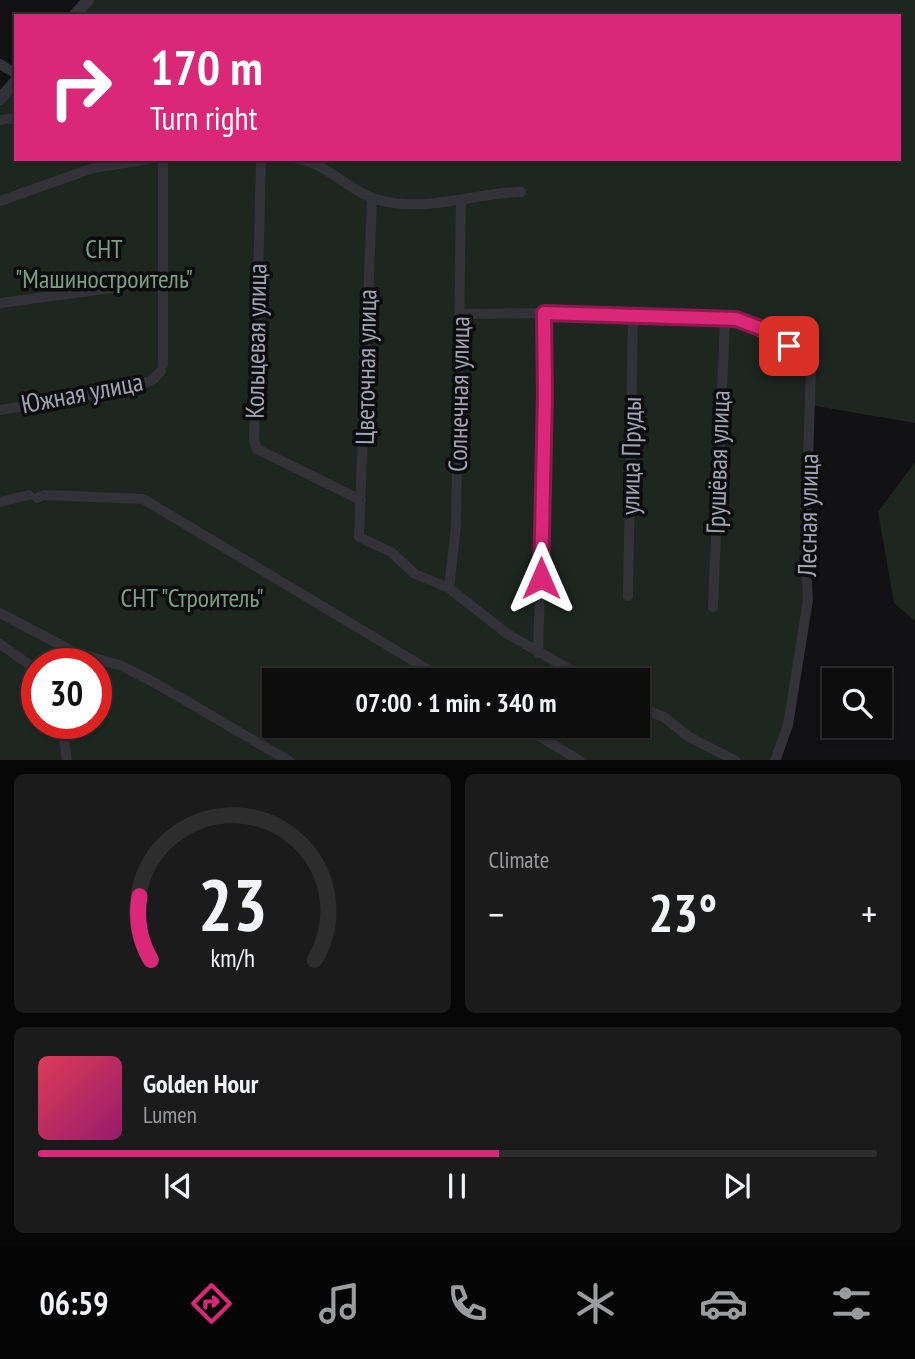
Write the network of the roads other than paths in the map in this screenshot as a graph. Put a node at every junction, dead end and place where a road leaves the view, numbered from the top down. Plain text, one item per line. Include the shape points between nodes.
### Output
1 (88, 0) edge
2 (76, 14) edge
3 (14, 83) edge
4 (0, 99) edge
5 (135, 161) edge
6 (163, 161) edge
7 (261, 161) edge
8 (303, 161) edge
9 (521, 192) dead end
10 (372, 198) junction
11 (0, 201) edge
12 (461, 201) junction
13 (164, 281) junction
14 (0, 303) edge
15 (544, 313) junction
16 (460, 314) junction
17 (633, 316) junction
18 (725, 318) junction
19 (0, 410) edge
20 (361, 500) junction
21 (0, 502) edge
22 (449, 588) junction
23 (628, 596) dead end
24 (713, 607) dead end
25 (0, 613) edge
26 (0, 644) edge
27 (538, 653) junction
28 (21, 659) edge
29 (425, 668) edge
30 (566, 668) edge
31 (650, 711) edge
32 (543, 738) edge
33 (64, 739) edge
34 (67, 760) edge
35 (287, 760) edge
36 (578, 760) edge
37 (734, 760) edge
38 (775, 760) edge

1 - 2 street
3 - 4 street
5 - 11 street via 93,167
6 - 13 street
7 - 20 street, Кольцевая улица via 254,441 257,449
8 - 10 street via 344,179
9 - 12 street via 497,192
10 - 12 street via 419,205
10 - 20 street, Цветочная улица
12 - 16 street, Солнечная улица
13 - 14 street
13 - 19 street, Южная улица via 162,368 154,379 135,387
15 - 16 street
15 - 17 street
15 - 27 street
16 - 22 street, Солнечная улица via 456,526
17 - 18 street
17 - 23 street, улица Пруды
18 - 24 street, Грушёвая улица
18 - 38 street, Лесная улица via 760,328 789,346 811,369 805,548 808,600 788,725
20 - 22 street, Цветочная улица via 359,537 391,552 415,574
21 - 29 street via 44,495 143,499
22 - 27 street via 506,634
25 - 35 street via 74,652 122,666
26 - 28 street
27 - 30 street
31 - 37 street
32 - 36 street
33 - 34 street

